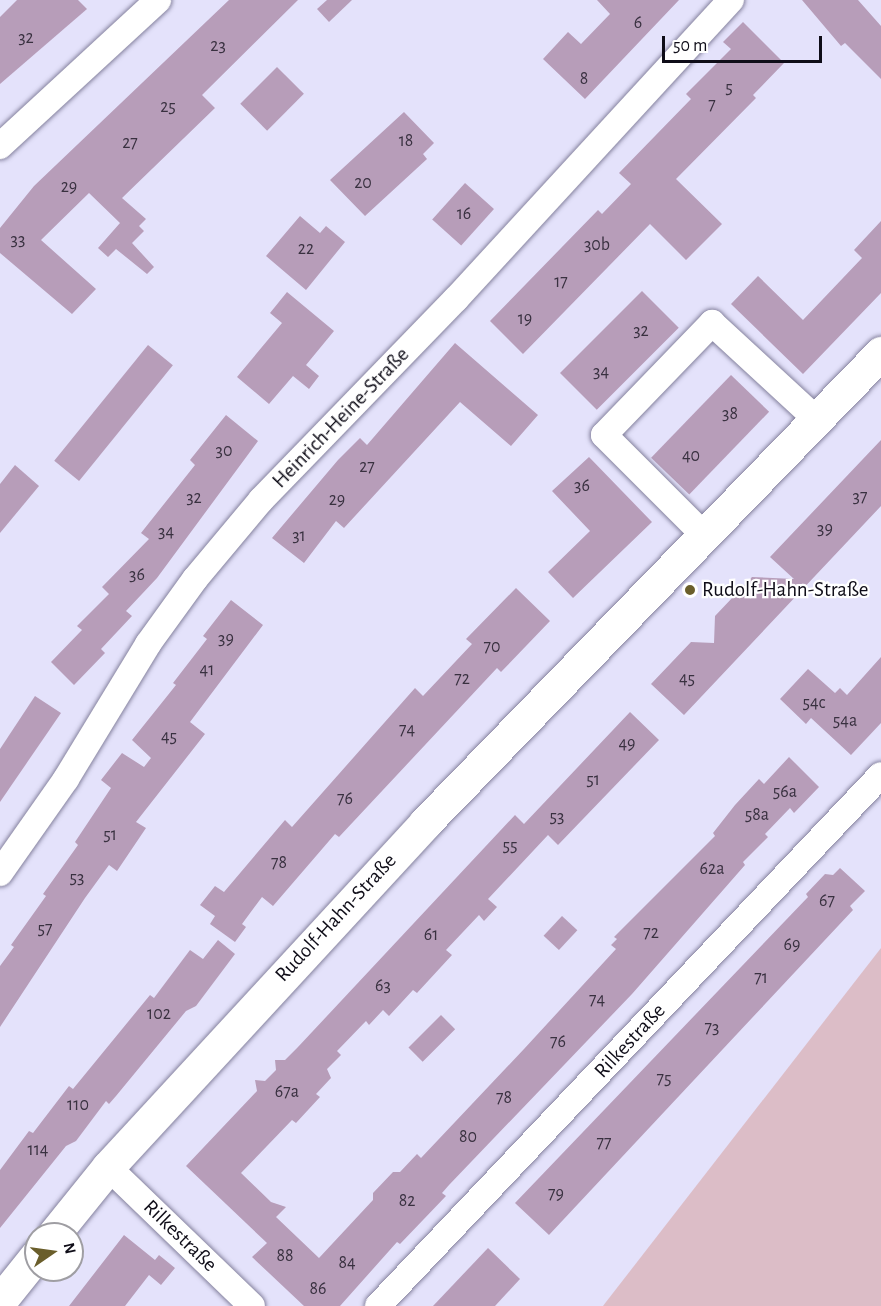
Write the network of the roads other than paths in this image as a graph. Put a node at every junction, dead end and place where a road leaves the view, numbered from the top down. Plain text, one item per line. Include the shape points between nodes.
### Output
1 (158, 0) edge
2 (731, 0) edge
3 (0, 146) edge
4 (881, 353) edge
5 (816, 419) junction
6 (704, 534) junction
7 (881, 775) edge
8 (0, 873) edge
9 (108, 1167) junction
10 (64, 1222) edge
11 (24, 1271) edge
12 (0, 1301) edge
13 (252, 1306) edge
14 (378, 1306) edge

1 - 3 street
2 - 8 street, Heinrich-Heine-Straße via 456,299 261,500 202,570 148,644 66,779
4 - 5 street, Rudolf-Hahn-Straße
5 - 6 street, Rudolf-Hahn-Straße
5 - 6 street via 712,323 604,435
6 - 9 street, Rudolf-Hahn-Straße via 417,831
7 - 14 street, Rilkestraße
9 - 10 street, Rudolf-Hahn-Straße
9 - 13 street, Rilkestraße
11 - 12 street

